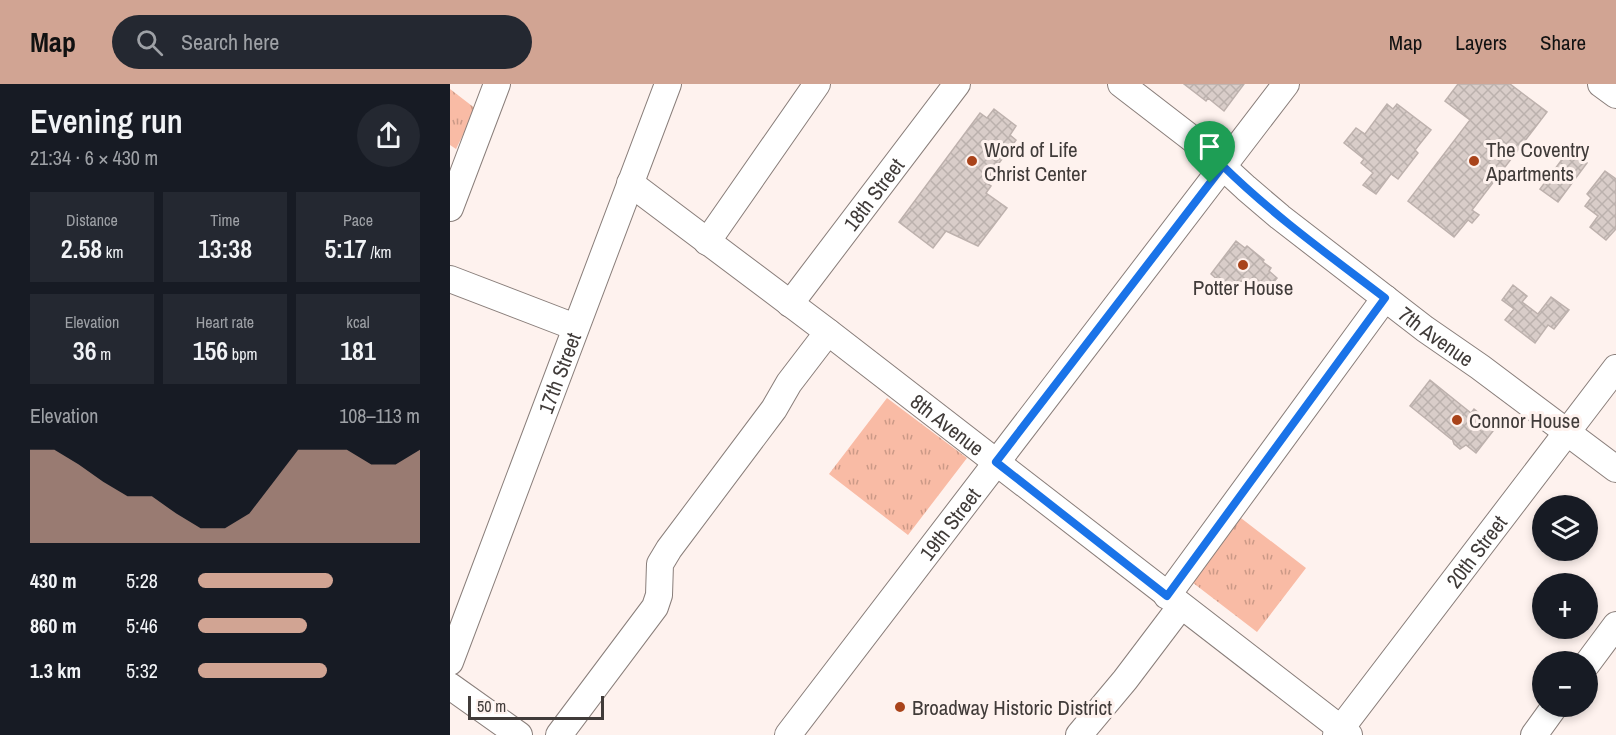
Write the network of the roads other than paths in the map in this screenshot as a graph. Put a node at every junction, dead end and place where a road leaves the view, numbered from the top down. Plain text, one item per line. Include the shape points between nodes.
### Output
1 (497, 84) edge
2 (668, 84) edge
3 (816, 84) edge
4 (957, 84) edge
5 (1121, 84) edge
6 (1286, 84) edge
7 (1601, 84) edge
8 (1616, 95) edge
9 (1223, 166) junction
10 (630, 183) junction
11 (450, 208) edge
12 (707, 242) junction
13 (450, 279) edge
14 (1385, 298) junction
15 (790, 304) junction
16 (575, 327) junction
17 (828, 332) junction
18 (1616, 368) edge
19 (1567, 431) junction
20 (996, 462) junction
21 (1616, 469) edge
22 (1174, 601) junction
23 (1616, 625) edge
24 (1597, 651) edge
25 (450, 662) edge
26 (450, 686) edge
27 (1547, 717) edge
28 (1342, 733) edge
29 (519, 735) edge
30 (559, 735) edge
31 (788, 735) edge
32 (1079, 735) edge
33 (1534, 735) edge

1 - 11 street
2 - 10 street, 17th Street
3 - 12 street
4 - 15 street, 18th Street
5 - 9 street, 7th Avenue
6 - 9 street, 19th Street
7 - 8 street
9 - 14 street, 7th Avenue via 1280,217
9 - 20 street, 19th Street
10 - 12 street, 8th Avenue
10 - 16 street, 17th Street
12 - 15 street, 8th Avenue
13 - 16 street
14 - 19 street, 7th Avenue
14 - 22 street
15 - 17 street, 8th Avenue
16 - 25 street, 17th Street
17 - 20 street, 8th Avenue
17 - 30 street via 669,549 660,564 655,607
18 - 19 street, 20th Street
19 - 21 street, 7th Avenue
19 - 28 street, 20th Street
20 - 22 street, 8th Avenue
20 - 31 street, 19th Street
22 - 28 street, 8th Avenue
22 - 32 street via 1125,680
23 - 24 street
26 - 29 street
27 - 33 street

